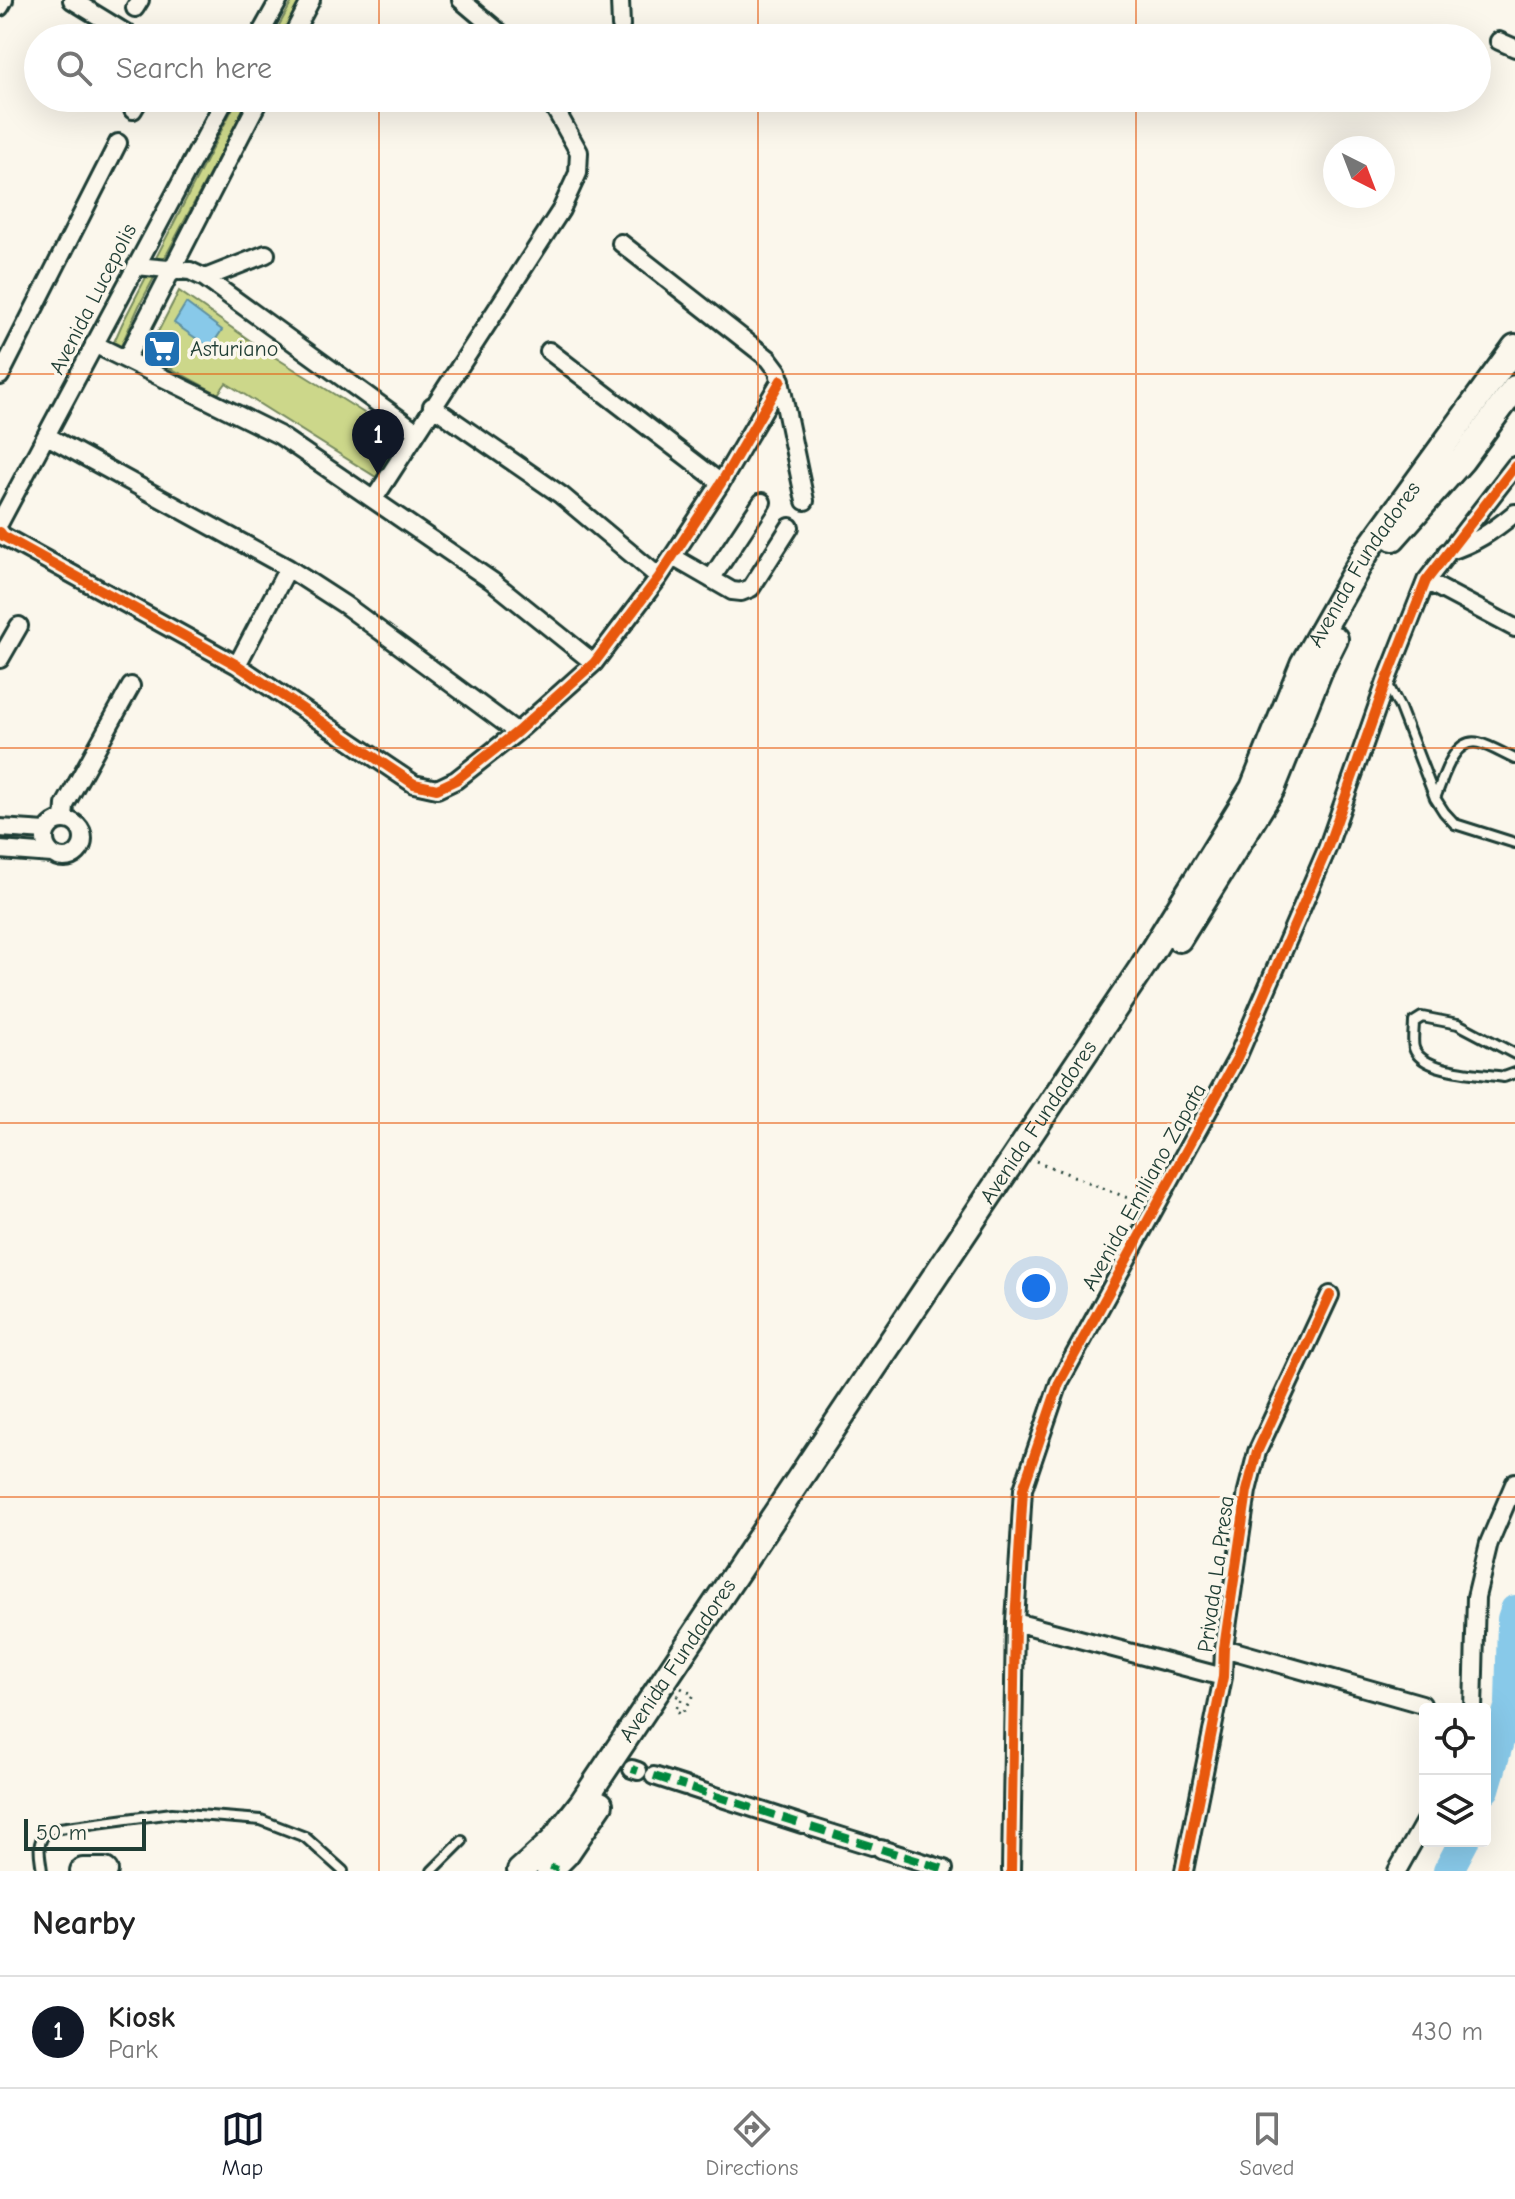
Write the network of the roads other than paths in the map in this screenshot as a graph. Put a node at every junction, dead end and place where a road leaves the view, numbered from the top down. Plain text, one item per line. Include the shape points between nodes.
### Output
1 (4, 0) edge
2 (72, 0) edge
3 (279, 0) edge
4 (311, 0) edge
5 (461, 0) edge
6 (620, 0) edge
7 (0, 7) edge
8 (111, 24) edge
9 (266, 24) edge
10 (298, 24) edge
11 (489, 24) edge
12 (621, 24) edge
13 (1499, 41) dead end
14 (1515, 48) edge
15 (218, 112) edge
16 (253, 112) edge
17 (557, 112) edge
18 (118, 143) dead end
19 (621, 243) dead end
20 (266, 254) dead end
21 (136, 266) junction
22 (170, 270) junction
23 (205, 278) junction
24 (94, 344) junction
25 (1515, 347) edge
26 (549, 351) dead end
27 (126, 359) junction
28 (0, 376) edge
29 (781, 380) junction
30 (1515, 388) edge
31 (432, 406) junction
32 (416, 431) junction
33 (47, 436) junction
34 (1515, 466) edge
35 (721, 483) junction
36 (374, 499) junction
37 (805, 501) dead end
38 (762, 502) dead end
39 (1515, 513) edge
40 (0, 522) edge
41 (790, 527) dead end
42 (0, 532) edge
43 (1447, 552) junction
44 (673, 557) junction
45 (288, 568) junction
46 (659, 577) junction
47 (711, 579) junction
48 (1426, 581) junction
49 (19, 626) dead end
50 (1515, 628) edge
51 (0, 659) edge
52 (594, 663) junction
53 (237, 665) junction
54 (1386, 682) junction
55 (131, 686) dead end
56 (517, 732) junction
57 (1515, 759) edge
58 (1435, 798) junction
59 (64, 820) junction
60 (0, 828) edge
61 (46, 831) junction
62 (1515, 843) edge
63 (0, 850) edge
64 (52, 854) junction
65 (1515, 1054) edge
66 (1515, 1073) edge
67 (1330, 1295) dead end
68 (1515, 1482) edge
69 (1015, 1622) junction
70 (1224, 1648) junction
71 (1223, 1677) junction
72 (1419, 1703) edge
73 (1473, 1703) edge
74 (641, 1772) dead end
75 (1419, 1832) edge
76 (462, 1841) dead end
77 (944, 1869) edge
78 (42, 1871) edge
79 (83, 1871) edge
80 (105, 1871) edge
81 (343, 1871) edge
82 (432, 1871) edge
83 (520, 1871) edge
84 (549, 1871) edge
85 (1011, 1871) edge
86 (1184, 1871) edge
87 (1397, 1871) edge

1 - 7 street
2 - 8 street
3 - 9 street
4 - 10 street
5 - 11 street
6 - 12 street
13 - 14 street
15 - 21 street, Avenida Lucepolis
16 - 22 street
17 - 31 street via 579,152 578,173 561,210
18 - 28 street
19 - 29 street via 769,359
20 - 23 street
21 - 22 street
21 - 24 street, Avenida Lucepolis
22 - 23 street
22 - 27 street
23 - 32 street
24 - 27 street
24 - 33 street, Avenida Lucepolis
25 - 83 main road, Avenida Fundadores via 1367,551 1303,664 1253,788 1143,966 582,1803 552,1842
26 - 35 street
27 - 36 street via 279,435
29 - 35 street
29 - 37 street
30 - 84 main road, Avenida Fundadores via 1379,559 1321,667 1272,789 1212,890 566,1854
31 - 32 street
31 - 46 street via 561,495
32 - 36 street
33 - 40 street, Avenida Lucepolis
33 - 45 street
34 - 43 street, Avenida Emiliano Zapata
35 - 44 street
36 - 52 street via 492,581
38 - 47 street
39 - 43 street via 1489,534
41 - 47 street via 751,588 732,591
42 - 53 street
43 - 48 street, Avenida Emiliano Zapata
44 - 46 street
44 - 47 street
45 - 53 street
45 - 56 street
46 - 52 street
48 - 50 street
48 - 54 street, Avenida Emiliano Zapata
49 - 51 street
52 - 56 street
53 - 56 street via 414,784 437,789 456,780
54 - 58 lane
54 - 69 street, Avenida Emiliano Zapata via 1327,849 1237,1058 1059,1383 1023,1489
55 - 59 street via 65,805
57 - 58 lane via 1468,741 1458,747
58 - 62 lane via 1455,824
59 - 61 street
59 - 64 street via 81,829 81,848 71,857
60 - 61 street
61 - 64 street
63 - 64 street
65 - 66 lane via 1458,1024 1422,1017 1414,1022 1414,1048 1432,1066 1504,1077
67 - 70 street, Privada La Presa via 1257,1452
68 - 73 street via 1489,1543 1476,1597
69 - 71 street, Privada La Presa
69 - 85 street, Avenida Emiliano Zapata
70 - 71 street, Privada La Presa
70 - 72 street, Privada La Presa
71 - 86 street, Privada La Presa
74 - 77 street
75 - 87 street
76 - 82 lane
78 - 81 lane via 38,1843 52,1829 172,1813 286,1827
79 - 80 main road

